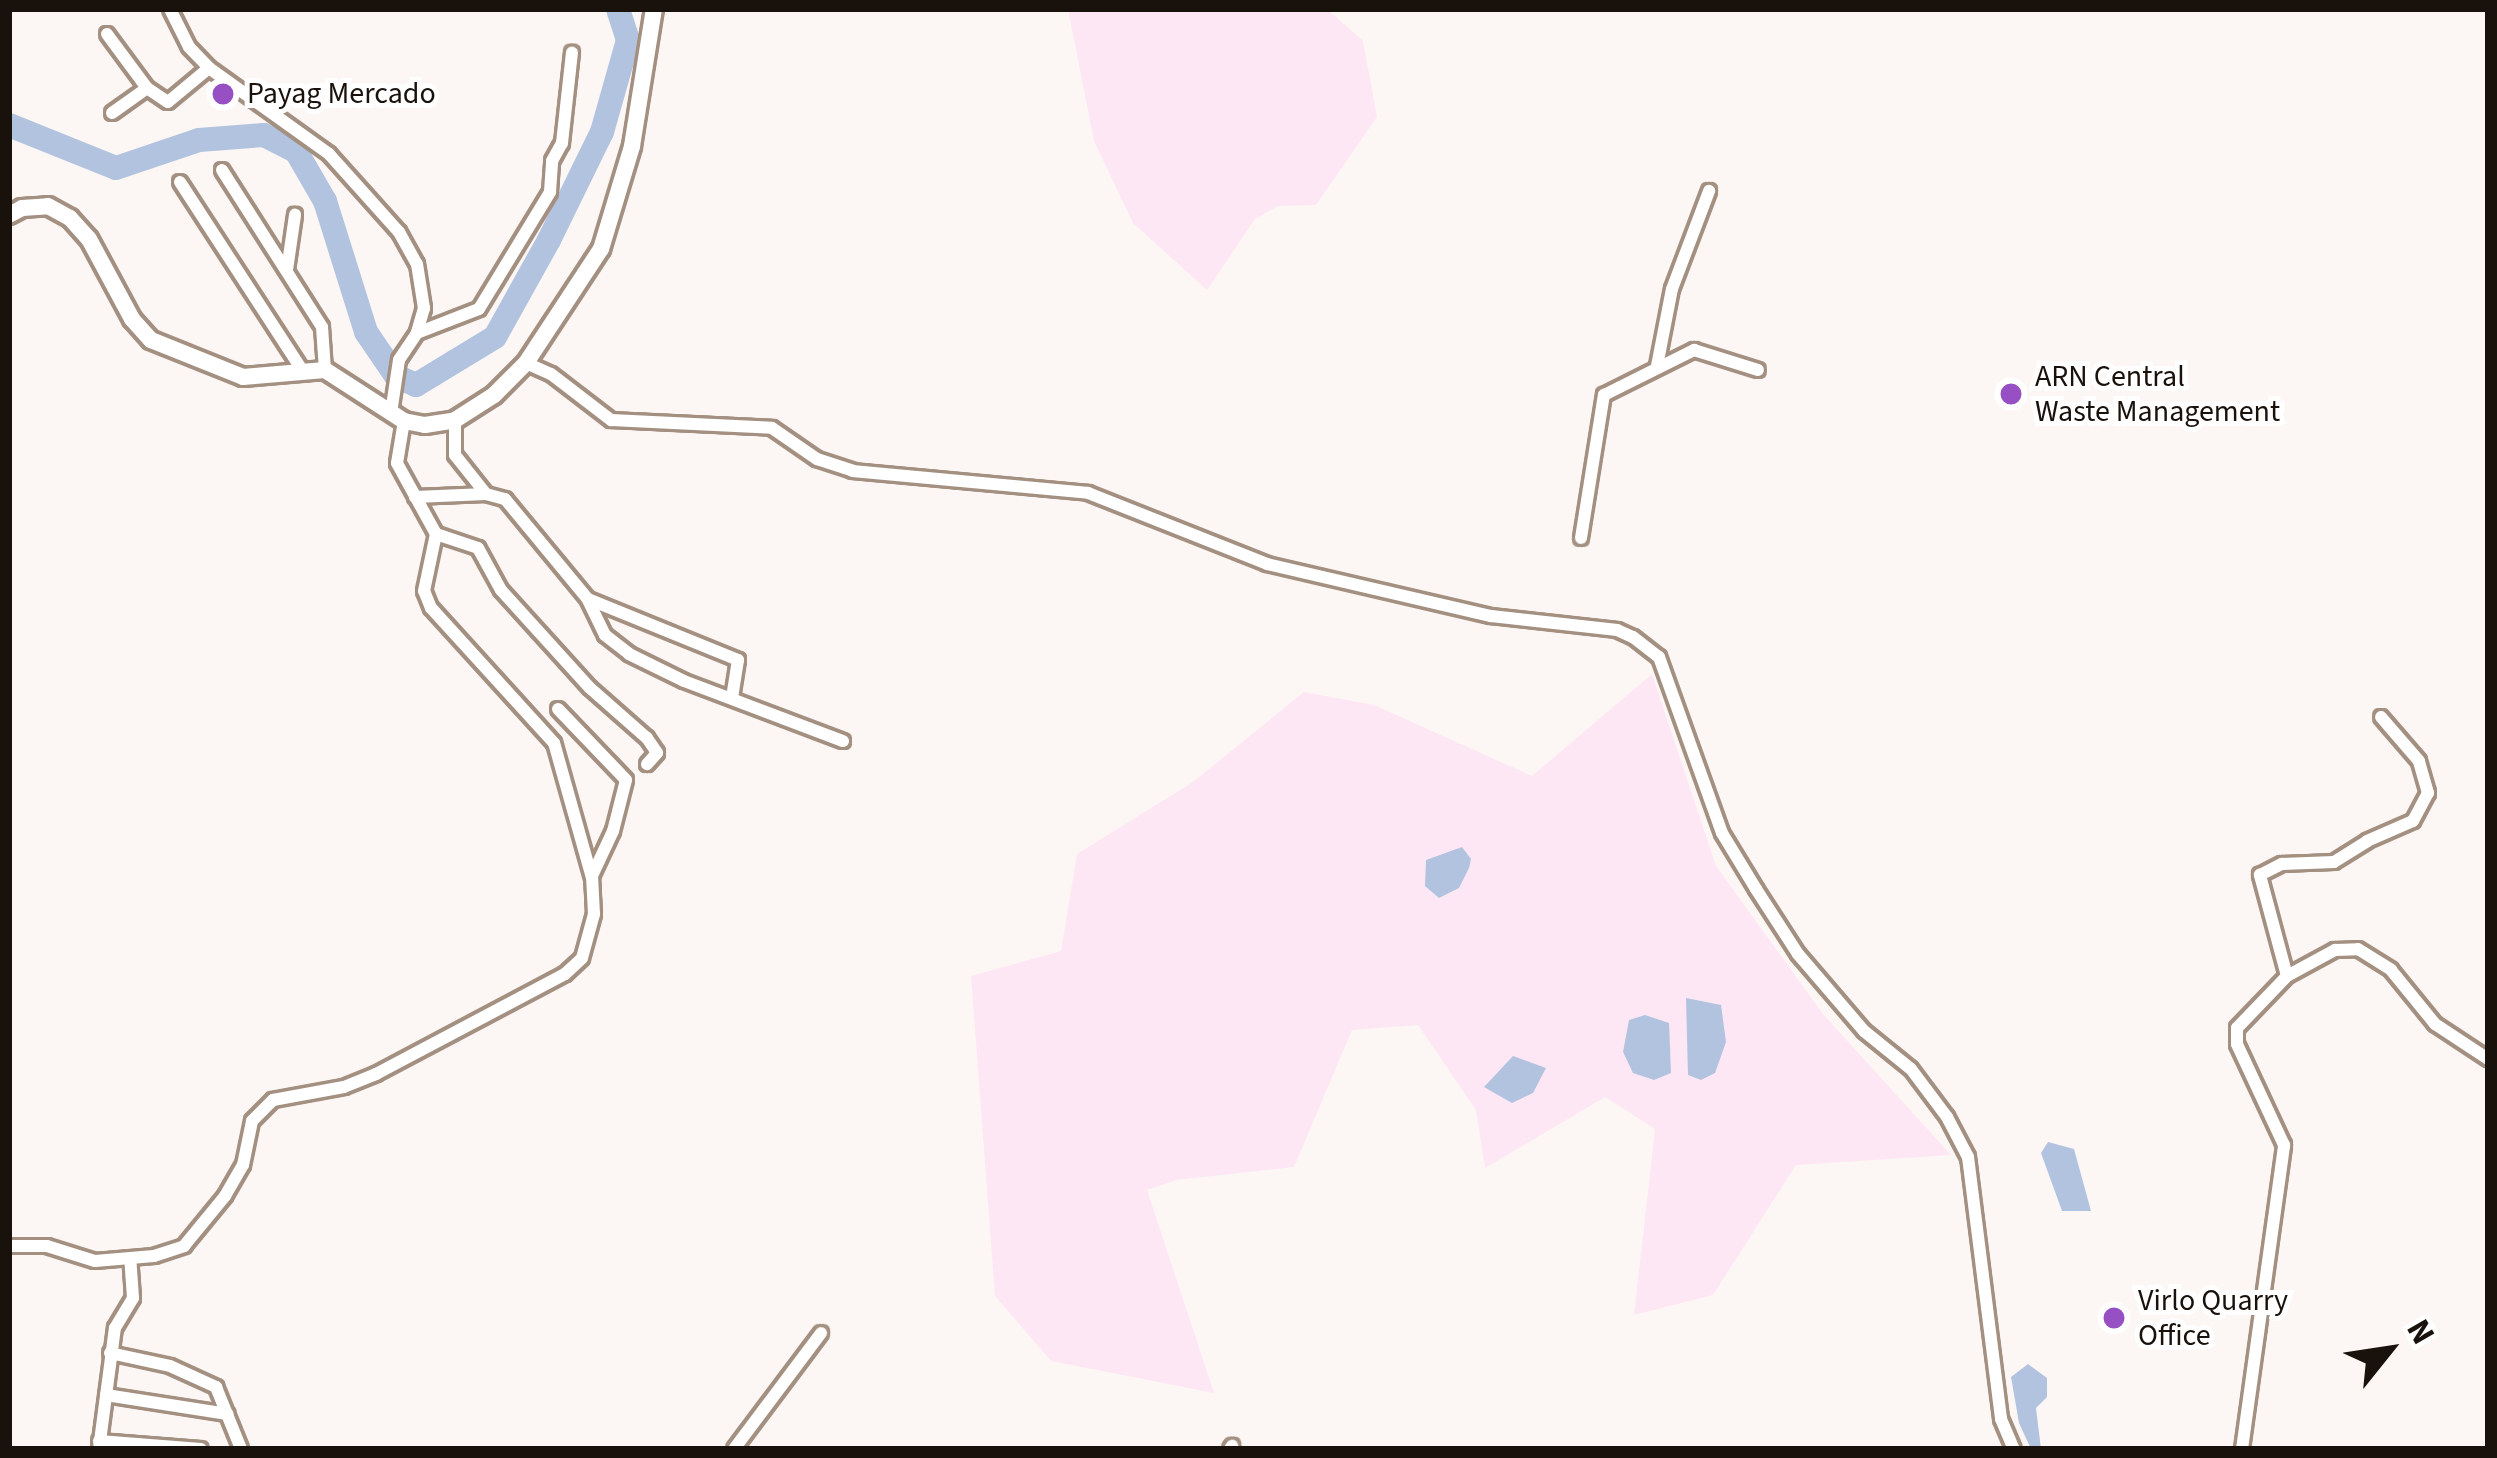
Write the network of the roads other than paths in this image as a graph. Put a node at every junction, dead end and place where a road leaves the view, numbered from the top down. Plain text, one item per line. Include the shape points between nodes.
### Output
1 (170, 9) edge
2 (654, 9) edge
3 (106, 34) dead end
4 (572, 53) dead end
5 (209, 68) junction
6 (147, 88) junction
7 (112, 113) dead end
8 (222, 170) dead end
9 (181, 182) dead end
10 (1709, 191) dead end
11 (9, 215) edge
12 (295, 215) dead end
13 (287, 271) junction
14 (417, 333) junction
15 (526, 363) junction
16 (1657, 366) junction
17 (301, 368) junction
18 (325, 370) junction
19 (1757, 370) dead end
20 (398, 417) junction
21 (455, 420) junction
22 (486, 494) junction
23 (415, 497) junction
24 (436, 535) junction
25 (1581, 538) dead end
26 (586, 598) junction
27 (732, 699) junction
28 (558, 709) dead end
29 (2381, 717) dead end
30 (843, 741) dead end
31 (647, 764) dead end
32 (592, 878) junction
33 (2287, 976) junction
34 (2488, 1059) edge
35 (9, 1246) edge
36 (130, 1259) junction
37 (821, 1333) dead end
38 (110, 1353) junction
39 (106, 1395) junction
40 (228, 1414) junction
41 (99, 1445) edge
42 (201, 1449) edge
43 (241, 1449) edge
44 (734, 1449) edge
45 (2014, 1449) edge
46 (2242, 1449) edge

1 - 5 street
2 - 15 main road via 632,146 601,249
3 - 6 street
4 - 14 street via 550,192 479,309
5 - 6 street via 168,102
5 - 14 street via 329,154 399,232 424,294
6 - 7 street
8 - 13 street
9 - 17 street
10 - 16 street via 1672,289
11 - 17 main road via 48,206 70,218 152,340 243,377
12 - 13 street
13 - 18 street via 322,327
14 - 20 street via 391,385
15 - 21 main road
15 - 45 street via 610,421 772,428 853,471 1088,493 1267,564 1491,616 1633,637 1659,657 1722,833 1756,889 1864,1031 1911,1069 1967,1156 2001,1419
16 - 19 street via 1694,350
16 - 25 street via 1604,395
17 - 18 main road
18 - 20 main road
20 - 21 main road via 425,425
20 - 23 street via 397,463
21 - 22 street via 455,454
22 - 23 street
22 - 26 street via 505,500
23 - 24 street
24 - 31 street via 478,548 501,590 647,739 657,753
24 - 32 street via 424,591 431,608 554,742
26 - 27 street via 604,635 629,654
26 - 27 street via 738,660
27 - 30 street
28 - 32 street via 626,780
29 - 33 street via 2419,761 2428,793 2414,821 2334,862 2282,864 2260,875
32 - 36 street via 594,914 582,958 566,974 344,1088 273,1100 252,1121 243,1165 197,1235 168,1254
33 - 34 street via 2336,950 2358,949 2391,970 2435,1024
33 - 46 street via 2236,1028 2284,1145
35 - 36 street
36 - 38 street via 134,1298
37 - 44 street
38 - 39 street
38 - 40 street via 170,1366 216,1388
39 - 40 street
39 - 41 street
40 - 43 street
41 - 42 street

